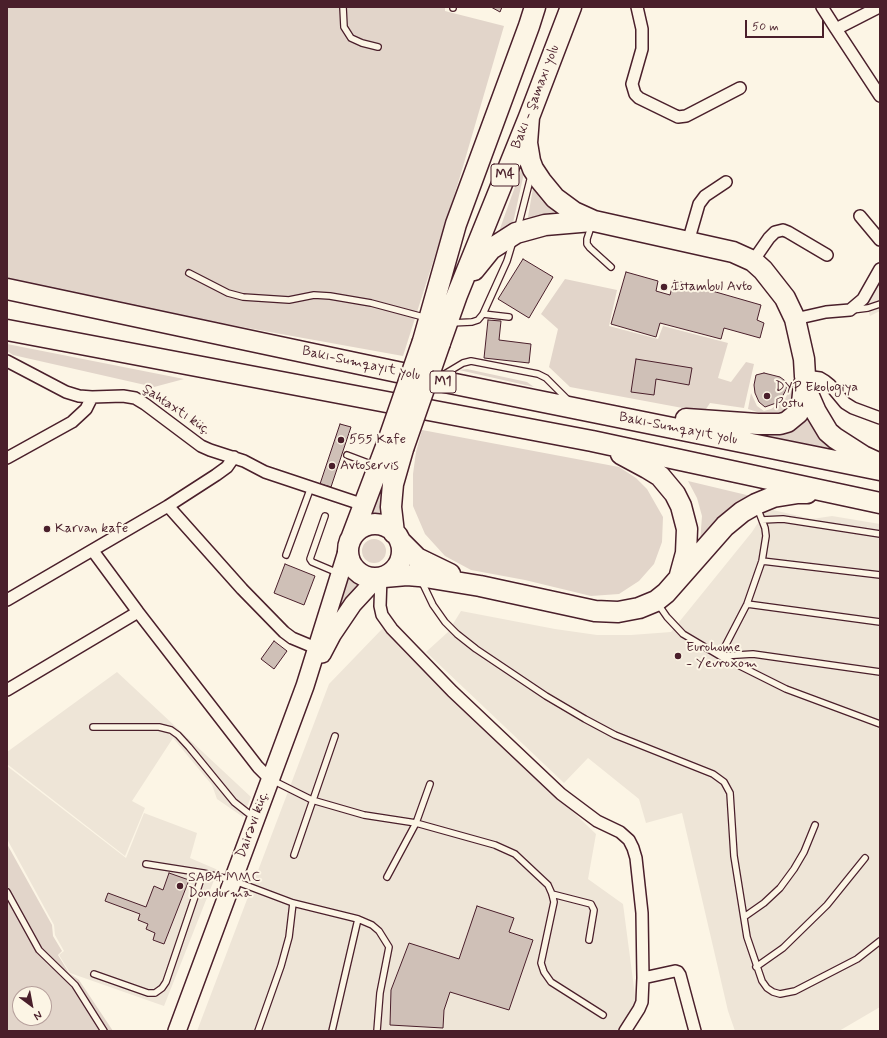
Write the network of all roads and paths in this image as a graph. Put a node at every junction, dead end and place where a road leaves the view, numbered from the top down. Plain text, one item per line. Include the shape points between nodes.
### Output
1 (343, 7) edge
2 (535, 7) edge
3 (559, 7) edge
4 (571, 7) edge
5 (637, 7) edge
6 (822, 7) edge
7 (880, 7) edge
8 (836, 29) junction
9 (378, 47) dead end
10 (740, 88) dead end
11 (880, 96) edge
12 (529, 116) junction
13 (533, 169) junction
14 (726, 182) dead end
15 (860, 216) dead end
16 (594, 220) junction
17 (516, 233) junction
18 (880, 240) edge
19 (688, 242) junction
20 (827, 255) dead end
21 (753, 261) junction
22 (611, 267) dead end
23 (880, 269) edge
24 (189, 273) dead end
25 (7, 289) edge
26 (457, 295) junction
27 (880, 304) edge
28 (850, 310) junction
29 (483, 314) junction
30 (510, 317) dead end
31 (795, 319) junction
32 (438, 321) junction
33 (7, 330) edge
34 (7, 361) edge
35 (805, 376) junction
36 (435, 380) junction
37 (92, 397) junction
38 (578, 409) junction
39 (880, 418) edge
40 (592, 441) junction
41 (395, 446) junction
42 (347, 455) dead end
43 (234, 457) junction
44 (7, 458) edge
45 (880, 463) edge
46 (378, 466) junction
47 (880, 470) edge
48 (311, 487) junction
49 (837, 493) junction
50 (880, 503) edge
51 (364, 505) junction
52 (168, 506) junction
53 (759, 512) junction
54 (325, 516) dead end
55 (880, 534) edge
56 (397, 537) junction
57 (349, 543) junction
58 (93, 550) junction
59 (286, 555) dead end
60 (762, 561) junction
61 (340, 574) junction
62 (880, 575) edge
63 (419, 576) junction
64 (380, 577) junction
65 (679, 580) junction
66 (480, 586) junction
67 (7, 600) edge
68 (656, 601) junction
69 (747, 604) junction
70 (138, 612) junction
71 (880, 622) edge
72 (316, 648) junction
73 (720, 656) junction
74 (880, 672) edge
75 (305, 686) junction
76 (7, 690) edge
77 (880, 724) edge
78 (93, 727) dead end
79 (335, 736) dead end
80 (270, 779) junction
81 (430, 784) dead end
82 (312, 800) junction
83 (256, 817) junction
84 (416, 823) junction
85 (815, 825) dead end
86 (294, 854) dead end
87 (865, 858) dead end
88 (146, 864) dead end
89 (203, 873) junction
90 (387, 877) dead end
91 (232, 880) junction
92 (7, 892) edge
93 (552, 894) junction
94 (293, 902) junction
95 (744, 917) junction
96 (358, 920) junction
97 (589, 940) dead end
98 (880, 941) edge
99 (756, 968) junction
100 (94, 974) dead end
101 (643, 978) junction
102 (603, 1015) dead end
103 (104, 1031) edge
104 (177, 1031) edge
105 (258, 1031) edge
106 (332, 1031) edge
107 (377, 1031) edge
108 (625, 1031) edge
109 (695, 1031) edge

1 - 9 lane via 344,27 351,38
2 - 32 highway, Bakı - Şamaxı yolu / M4 via 456,224
3 - 26 highway via 466,246 458,278
4 - 12 highway, Bakı - Şamaxı yolu / M4
5 - 10 street via 642,29 642,48 632,84 639,98 678,117 686,116
6 - 8 street
7 - 8 street
8 - 11 street
12 - 13 highway via 527,143
12 - 26 highway, Bakı - Şamaxı yolu / M4
13 - 16 highway via 555,198 574,212
13 - 17 lane
14 - 19 street via 698,204
15 - 18 street
16 - 17 highway via 544,225
16 - 19 highway
16 - 22 lane via 587,244
17 - 26 highway via 491,249 478,263
17 - 29 lane
19 - 21 highway via 733,252
20 - 21 street via 783,230 775,232 769,238
21 - 31 highway via 785,298
23 - 28 street via 863,299
24 - 32 lane via 228,293 243,297 289,300 314,295 330,296 371,303
25 - 36 highway, Bakı-Sumqayıt yolu / M1
26 - 32 highway, Bakı - Şamaxı yolu / M4
27 - 28 lane
28 - 31 street
29 - 30 lane
29 - 32 lane via 472,322
31 - 35 highway
32 - 41 highway, Bakı - Şamaxı yolu / M4, bridge
33 - 40 highway, Bakı-Sumqayıt yolu / M1
34 - 37 street, Şahtaxtı küç. via 66,392
35 - 38 highway via 802,403 798,413 793,419 780,424 710,422
35 - 39 street via 820,378 830,385 845,403
35 - 45 highway via 813,406 828,432 863,456
36 - 38 highway, Bakı-Sumqayıt yolu / M1
36 - 38 lane via 471,360 538,374 546,378
37 - 43 street, Şahtaxtı küç. via 135,398 201,446
37 - 44 street via 86,409 72,422
38 - 47 highway, Bakı-Sumqayıt yolu / M1
40 - 49 highway, Bakı-Sumqayıt yolu / M1
40 - 65 highway via 660,476 675,494 687,529 686,553
41 - 46 highway
41 - 56 highway via 391,507
42 - 46 lane
43 - 48 street, Şahtaxtı küç. via 265,472
43 - 52 street via 216,475
46 - 51 highway
48 - 51 street, Şahtaxtı küç.
48 - 59 lane
49 - 50 highway, Bakı-Sumqayıt yolu / M1
49 - 53 highway via 798,493 773,497
51 - 57 highway
52 - 58 street
52 - 72 street via 284,632
53 - 55 lane via 783,519
53 - 60 lane via 766,536
53 - 65 highway via 742,512 725,526
54 - 61 lane via 310,559
56 - 57 highway via 388,528 371,525 355,533
56 - 64 highway via 402,550 401,558 391,572
56 - 66 highway via 409,552 428,565
57 - 61 main road, Dairəvi küç.
57 - 64 highway via 349,559 357,572 370,578
58 - 67 street
58 - 70 street
60 - 62 lane
60 - 69 lane
61 - 72 main road, Dairəvi küç.
63 - 64 highway
63 - 66 highway
63 - 95 lane via 439,614 476,649 585,719 615,735 713,774 724,782 730,793 734,856
64 - 75 main road, Dairəvi küç. via 353,604
64 - 101 street via 382,615 392,629 452,691 561,794 597,821 620,832 629,840 636,858 642,912
65 - 68 highway
66 - 68 highway via 595,611 618,612
68 - 73 lane via 684,634
69 - 71 lane
69 - 73 lane
70 - 76 street
70 - 80 street via 258,768
72 - 75 main road, Dairəvi küç.
73 - 74 lane via 753,654
73 - 77 lane via 786,688
75 - 80 main road, Dairəvi küç.
78 - 83 lane via 159,727 171,730 189,746 234,802
79 - 82 lane
80 - 82 lane
80 - 83 main road, Dairəvi küç.
81 - 84 lane
82 - 84 lane via 364,815
82 - 86 lane
83 - 91 main road, Dairəvi küç.
84 - 90 lane
84 - 93 lane via 496,844 515,854 548,885
85 - 95 lane via 804,852 780,888
87 - 99 lane via 827,905 783,948
88 - 89 lane
89 - 91 lane
89 - 100 lane via 162,988 155,993 148,993
91 - 94 lane
91 - 104 main road, Dairəvi küç.
92 - 103 lane via 39,950 75,985
93 - 97 lane via 591,904 594,910
93 - 102 lane via 554,902 541,963 544,972 551,982
94 - 96 lane
94 - 105 lane via 282,966
95 - 99 lane
96 - 106 lane
96 - 107 lane via 372,925 379,931 389,947 380,994
98 - 99 lane via 857,959 788,993 780,994 767,988
101 - 108 street via 642,1002
101 - 109 street via 678,972

